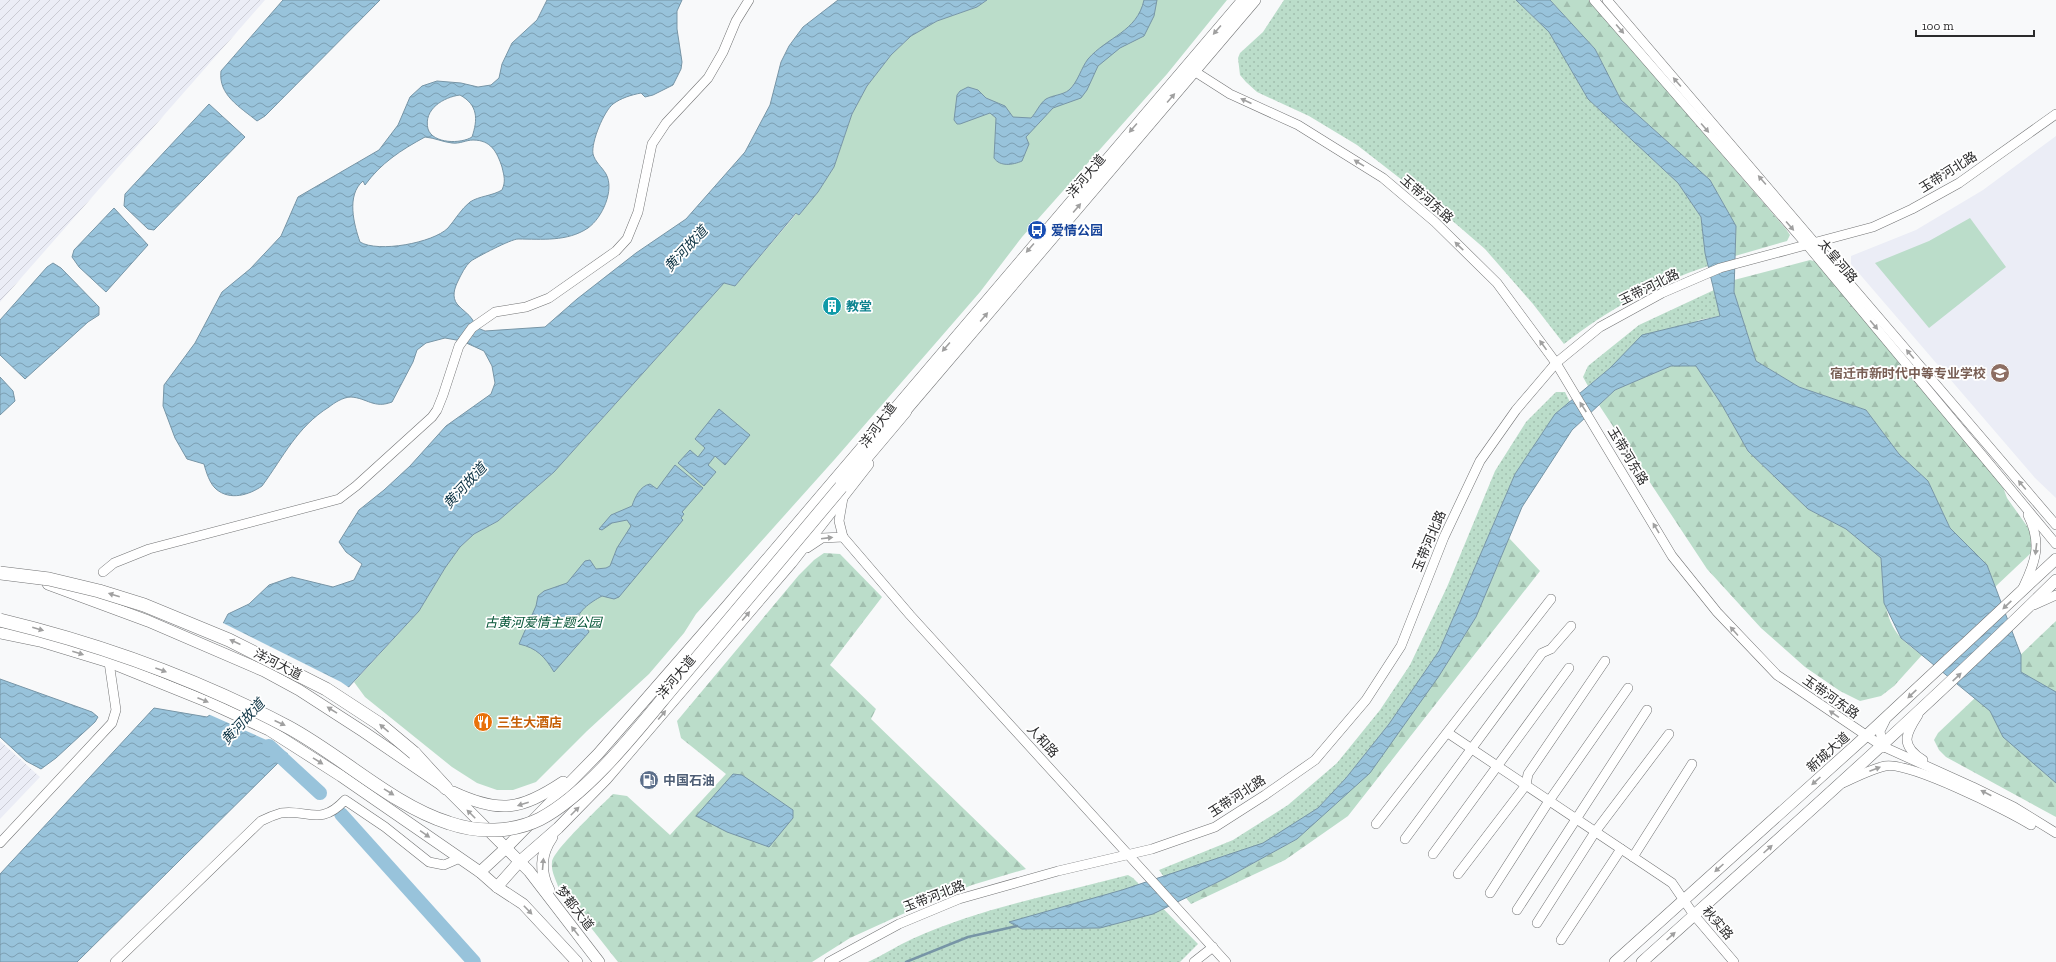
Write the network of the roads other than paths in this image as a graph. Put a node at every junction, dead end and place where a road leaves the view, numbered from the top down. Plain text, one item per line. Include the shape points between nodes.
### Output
1 (749, 0) edge
2 (1243, 0) edge
3 (1255, 0) edge
4 (1594, 0) edge
5 (1607, 0) edge
6 (1194, 71) junction
7 (2056, 114) edge
8 (1812, 245) junction
9 (1556, 364) junction
10 (905, 411) joint
11 (842, 492) junction
12 (2020, 500) junction
13 (2038, 504) junction
14 (2056, 513) edge
15 (2056, 525) edge
16 (843, 537) junction
17 (2056, 544) edge
18 (795, 558) junction
19 (2056, 559) edge
20 (0, 570) edge
21 (103, 572) dead end
22 (0, 573) edge
23 (2056, 580) edge
24 (2021, 592) junction
25 (2056, 595) edge
26 (1550, 599) dead end
27 (2028, 608) junction
28 (0, 620) edge
29 (1571, 626) dead end
30 (0, 633) edge
31 (1605, 661) dead end
32 (109, 662) junction
33 (1568, 668) dead end
34 (1628, 688) dead end
35 (1922, 709) junction
36 (1647, 710) dead end
37 (1888, 716) junction
38 (1448, 733) junction
39 (1669, 734) dead end
40 (1866, 736) junction
41 (1882, 746) junction
42 (1470, 748) junction
43 (1692, 764) dead end
44 (1498, 766) junction
45 (581, 771) junction
46 (1942, 773) junction
47 (1930, 777) junction
48 (1526, 785) junction
49 (1840, 785) junction
50 (446, 788) junction
51 (1549, 801) junction
52 (1576, 818) junction
53 (1376, 824) dead end
54 (558, 828) junction
55 (1595, 832) junction
56 (2056, 833) edge
57 (1405, 839) dead end
58 (2056, 840) edge
59 (0, 842) edge
60 (506, 848) junction
61 (1621, 849) junction
62 (1433, 854) dead end
63 (1130, 855) junction
64 (1633, 857) junction
65 (460, 858) junction
66 (519, 862) junction
67 (528, 871) joint
68 (480, 872) junction
69 (1458, 874) dead end
70 (497, 887) junction
71 (1490, 893) dead end
72 (1683, 901) junction
73 (1517, 910) dead end
74 (560, 912) junction
75 (1694, 915) junction
76 (1537, 923) dead end
77 (1561, 940) dead end
78 (1213, 946) junction
79 (115, 962) edge
80 (577, 962) edge
81 (599, 962) edge
82 (829, 962) edge
83 (1194, 962) edge
84 (1226, 962) edge
85 (1615, 962) edge
86 (1642, 962) edge
87 (1734, 962) edge

1 - 21 street via 708,78 666,123 652,144 638,212 627,239 616,252 549,298 526,307 495,312 481,321 459,346 443,395 432,417 345,495 149,549 114,563
2 -> 45 main road, 洋河大道 via 727,606
3 - 6 main road, 洋河大道
4 -> 8 street, 太皇河路
8 -> 5 street, 太皇河路
9 -> 6 street, 玉带河东路 via 1497,282 1435,222 1383,178 1298,125 1230,94
10 -> 6 main road, 洋河大道
7 - 8 street, 玉带河北路 via 1959,183 1912,209 1873,227
8 - 9 street, 玉带河北路 via 1720,268 1662,293 1600,327
8 -> 12 street, 太皇河路
13 -> 8 street, 太皇河路
40 -> 9 street, 玉带河东路 via 1777,675 1717,612 1672,556
9 - 63 street, 玉带河北路 via 1516,410 1480,461 1444,537 1401,646 1366,700 1315,760 1215,827
10 - 11 highway
11 - 16 street via 839,521
11 - 18 main road, 洋河大道
28 -> 11 highway, bridge via 102,648 182,677 287,727 330,751 370,780 430,817 452,825 475,829 505,830 539,820 586,784 659,704
12 - 17 street, 太皇河路
12 -> 24 street via 2036,534 2037,544 2030,572
13 - 14 street
13 - 15 street, 太皇河路
18 -> 16 street via 819,539
16 - 63 street, 人和路 via 910,615
54 -> 18 main road, 洋河大道 via 606,780
19 - 24 main road, 新城大道
50 -> 20 main road, 洋河大道 via 305,694 264,671 148,621 46,583
50 -> 22 highway, bridge via 414,753 378,723 326,689 230,640 144,605 99,591 49,579
23 - 27 main road
24 -> 37 main road, 新城大道
25 - 27 street
26 - 38 street
35 -> 27 main road
29 - 42 street via 1551,649 1542,653
30 -> 32 main road via 40,641
31 - 48 street via 1528,774
32 - 59 street via 116,710 112,723
32 -> 65 main road via 269,730
33 - 44 street
34 - 51 street
35 - 41 main road
35 - 46 street via 1906,741 1914,754
36 - 52 street
37 - 40 main road, 新城大道
37 - 41 street via 1880,731
38 - 42 street, 秋实路
38 - 53 street
39 - 55 street
40 - 41 street, 玉带河东路
40 -> 72 main road, 新城大道
41 - 46 street, 玉带河东路
41 - 47 street via 1891,755
41 - 49 main road
42 - 44 street, 秋实路
42 - 57 street
43 - 64 street
44 - 48 street, 秋实路
44 - 62 street
45 -> 50 main road via 543,796 523,805 506,807 483,804
45 - 60 main road, 洋河大道
56 -> 46 street, 玉带河东路 via 2014,808
49 -> 47 street via 1886,765 1901,766
47 - 58 street via 2029,823
48 - 51 street, 秋实路
48 - 69 street
75 -> 49 main road
60 -> 50 main road, 洋河大道
51 - 52 street, 秋实路
51 - 71 street
52 - 55 street, 秋实路
52 - 73 street
54 - 66 main road, 洋河大道
74 -> 54 main road via 542,871 548,843
55 - 61 street, 秋实路
55 - 76 street
60 - 66 main road, 洋河大道
60 - 68 main road, 洋河大道
61 - 64 street, 秋实路
61 - 77 street
63 - 78 street, 人和路
63 - 82 street, 玉带河北路 via 1058,871 959,899 900,924
64 - 72 street, 秋实路 via 1672,883
65 - 68 main road
65 - 79 street via 444,865 430,862 385,827 344,800 327,814 317,817 282,813 269,816
66 - 67 main road, 洋河大道
66 - 70 main road, 洋河大道
67 - 74 main road, 梦都大道
68 - 70 main road
70 -> 80 main road via 523,904
72 - 75 street, 秋实路
72 - 85 main road, 新城大道
81 -> 74 main road, 梦都大道
86 -> 75 main road
75 - 87 street, 秋实路
78 - 83 street
78 - 84 street, 人和路

